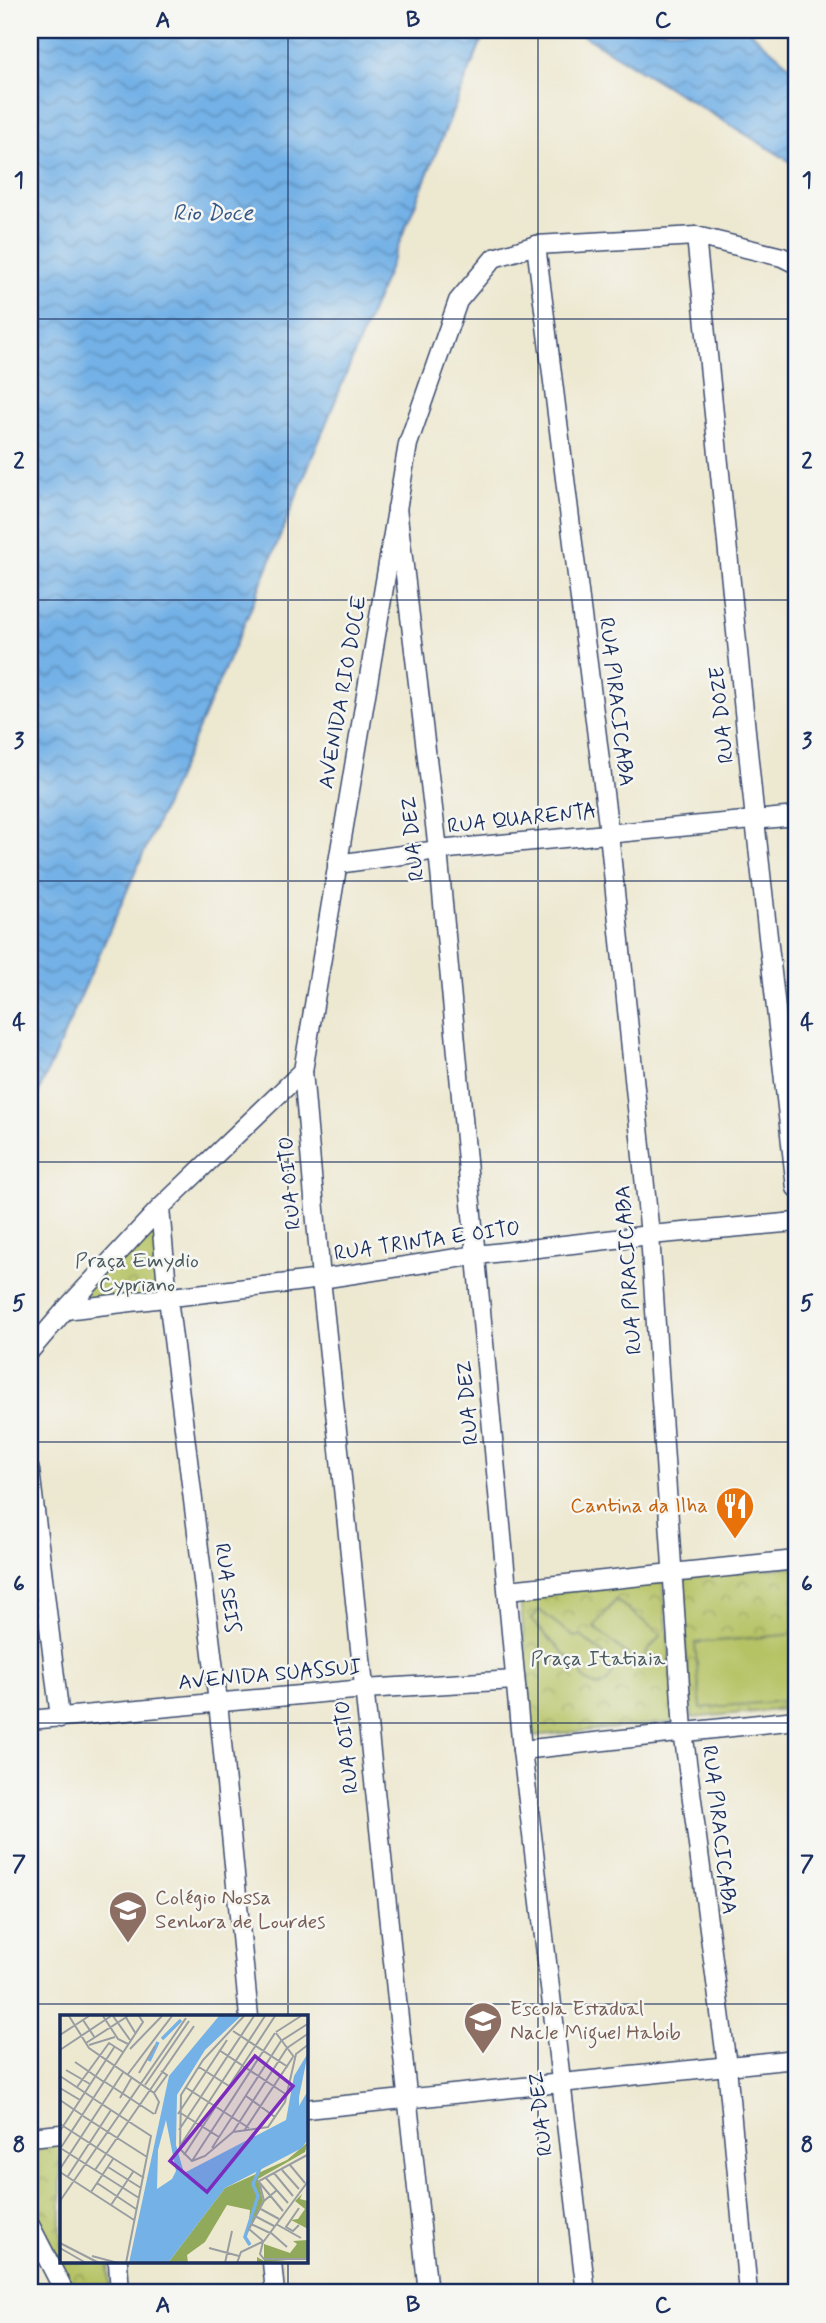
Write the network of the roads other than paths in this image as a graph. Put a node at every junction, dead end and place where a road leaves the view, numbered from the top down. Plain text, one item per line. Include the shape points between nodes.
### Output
1 (696, 236) junction
2 (536, 245) junction
3 (796, 264) edge
4 (397, 508) junction
5 (796, 816) edge
6 (755, 821) junction
7 (609, 833) junction
8 (438, 850) junction
9 (337, 864) junction
10 (303, 1071) junction
11 (796, 1188) edge
12 (160, 1208) junction
13 (796, 1222) edge
14 (650, 1235) junction
15 (477, 1255) junction
16 (321, 1279) junction
17 (168, 1298) junction
18 (65, 1310) junction
19 (30, 1351) edge
20 (30, 1470) edge
21 (796, 1560) edge
22 (673, 1573) junction
23 (508, 1590) junction
24 (515, 1680) junction
25 (364, 1689) junction
26 (218, 1702) junction
27 (60, 1718) junction
28 (30, 1720) edge
29 (796, 1720) edge
30 (683, 1731) junction
31 (522, 1750) junction
32 (249, 2015) edge
33 (796, 2059) edge
34 (727, 2066) junction
35 (560, 2083) junction
36 (408, 2097) junction
37 (308, 2109) edge
38 (60, 2134) edge
39 (30, 2137) edge
40 (30, 2225) edge
41 (118, 2264) edge
42 (272, 2264) edge
43 (65, 2293) edge
44 (120, 2293) edge
45 (275, 2293) edge
46 (428, 2293) edge
47 (586, 2293) edge
48 (748, 2293) edge

1 - 2 street, AVENIDA RIO DOCE
1 - 3 street, AVENIDA RIO DOCE
1 - 6 street, RUA DOZE
2 - 4 street, AVENIDA RIO DOCE via 494,258 458,301 408,444
2 - 7 street, RUA PIRACICABA
4 - 8 street, RUA DEZ
4 - 9 street, AVENIDA RIO DOCE
5 - 6 street, RUA QUARENTA
6 - 7 street, RUA QUARENTA
6 - 11 street, RUA DOZE
7 - 8 street, RUA QUARENTA
7 - 14 street, RUA PIRACICABA
8 - 9 street, RUA QUARENTA
8 - 15 street, RUA DEZ
9 - 10 street, AVENIDA RIO DOCE
10 - 12 street
10 - 16 street, RUA OITO
12 - 17 street, RUA SEIS
12 - 18 street
13 - 14 street, RUA TRINTA E OITO
14 - 15 street, RUA TRINTA E OITO
14 - 22 street, RUA PIRACICABA
15 - 16 street, RUA TRINTA E OITO
15 - 23 street, RUA DEZ
16 - 17 street, RUA TRINTA E OITO
16 - 25 street, RUA OITO
17 - 18 street, RUA TRINTA E OITO
17 - 26 street, RUA SEIS
18 - 19 street
20 - 27 street
21 - 22 street
22 - 23 street
22 - 30 street, RUA PIRACICABA
23 - 24 street, RUA DEZ
24 - 25 street, AVENIDA SUASSUI
24 - 31 street, RUA DEZ
25 - 26 street, AVENIDA SUASSUI
25 - 36 street, RUA OITO
26 - 27 street, AVENIDA SUASSUI
26 - 32 street, RUA SEIS
27 - 28 street, AVENIDA SUASSUI
29 - 30 street
30 - 31 street
30 - 34 street, RUA PIRACICABA
31 - 35 street, RUA DEZ
33 - 34 street
34 - 35 street
34 - 48 street, RUA PIRACICABA
35 - 36 street
35 - 47 street, RUA DEZ
36 - 37 street
36 - 46 street, RUA OITO
38 - 39 street
40 - 43 street
41 - 44 street
42 - 45 street

